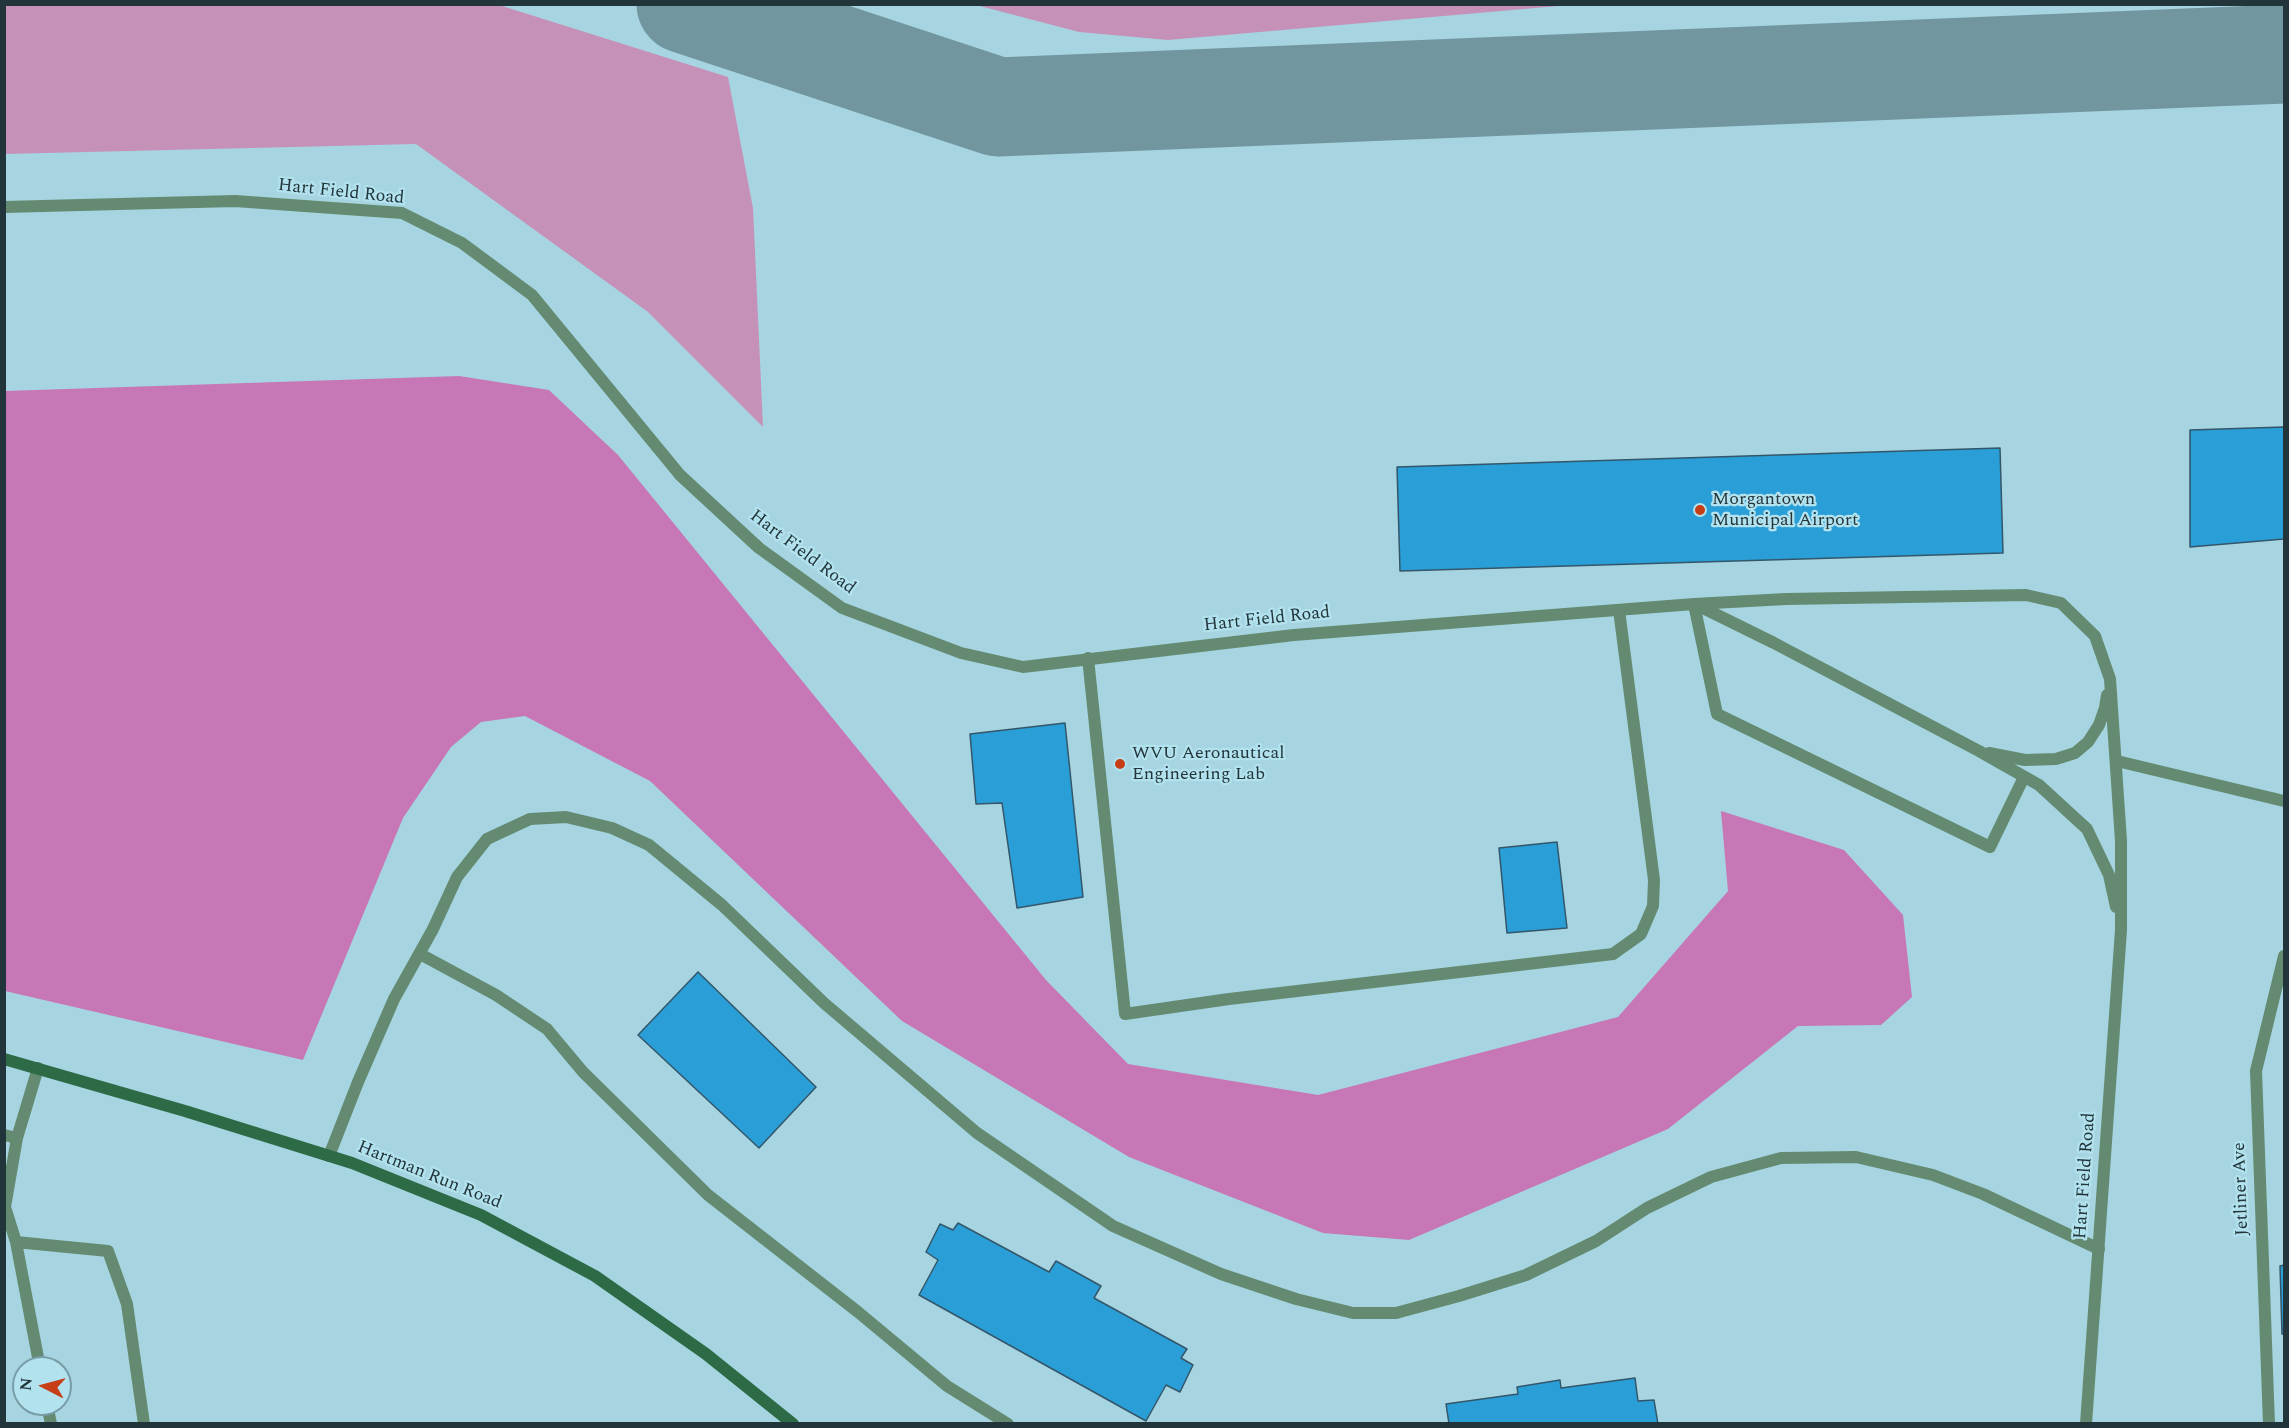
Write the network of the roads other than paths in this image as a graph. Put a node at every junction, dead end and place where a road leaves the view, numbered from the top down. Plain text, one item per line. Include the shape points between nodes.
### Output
1 (4, 207) edge
2 (1694, 604) junction
3 (1619, 610) junction
4 (1088, 658) junction
5 (2110, 679) junction
6 (1979, 751) junction
7 (2117, 761) junction
8 (2024, 777) junction
9 (2284, 801) edge
10 (2121, 930) junction
11 (420, 954) junction
12 (2284, 956) edge
13 (4, 1059) edge
14 (38, 1068) junction
15 (4, 1135) edge
16 (18, 1138) junction
17 (329, 1156) junction
18 (5, 1207) edge
19 (16, 1242) junction
20 (2099, 1249) junction
21 (38, 1356) edge
22 (144, 1424) edge
23 (793, 1424) edge
24 (1008, 1424) edge
25 (2086, 1424) edge
26 (2269, 1424) edge

1 - 4 street, Hart Field Road via 235,201 402,213 462,243 532,295 680,475 759,548 842,608 961,653 1023,667
2 - 3 street, Hart Field Road
2 - 5 street, Hart Field Road via 2025,595 2061,603 2095,636
2 - 6 street
2 - 8 street via 1717,714 1990,847
3 - 4 street, Hart Field Road via 1294,635
3 - 4 street via 1654,879 1653,906 1641,934 1613,954 1125,1014
5 - 6 street via 2098,725 2088,742 2075,753 2056,759 2025,760
5 - 7 street
6 - 8 street
7 - 9 street
7 - 10 street
8 - 10 street via 2087,828 2109,875
10 - 20 street, Hart Field Road
11 - 17 street via 394,999
11 - 20 street via 457,877 487,839 530,819 566,817 612,828 649,845 722,905 824,1003 978,1133 1113,1226 1221,1274 1353,1313 1396,1313 1526,1275 1711,1177 1781,1158 1856,1157 1933,1175 1983,1194
11 - 24 street via 496,995 547,1029 583,1072 708,1195 947,1386
12 - 26 street, Jetliner Ave via 2256,1071
13 - 14 main road, Hartman Run Road
14 - 16 street
14 - 17 main road, Hartman Run Road
15 - 16 street
16 - 18 street
17 - 23 main road, Hartman Run Road via 481,1215 595,1276 706,1354
18 - 19 street
19 - 21 street
19 - 22 street via 108,1251 127,1304
20 - 25 street, Hart Field Road

